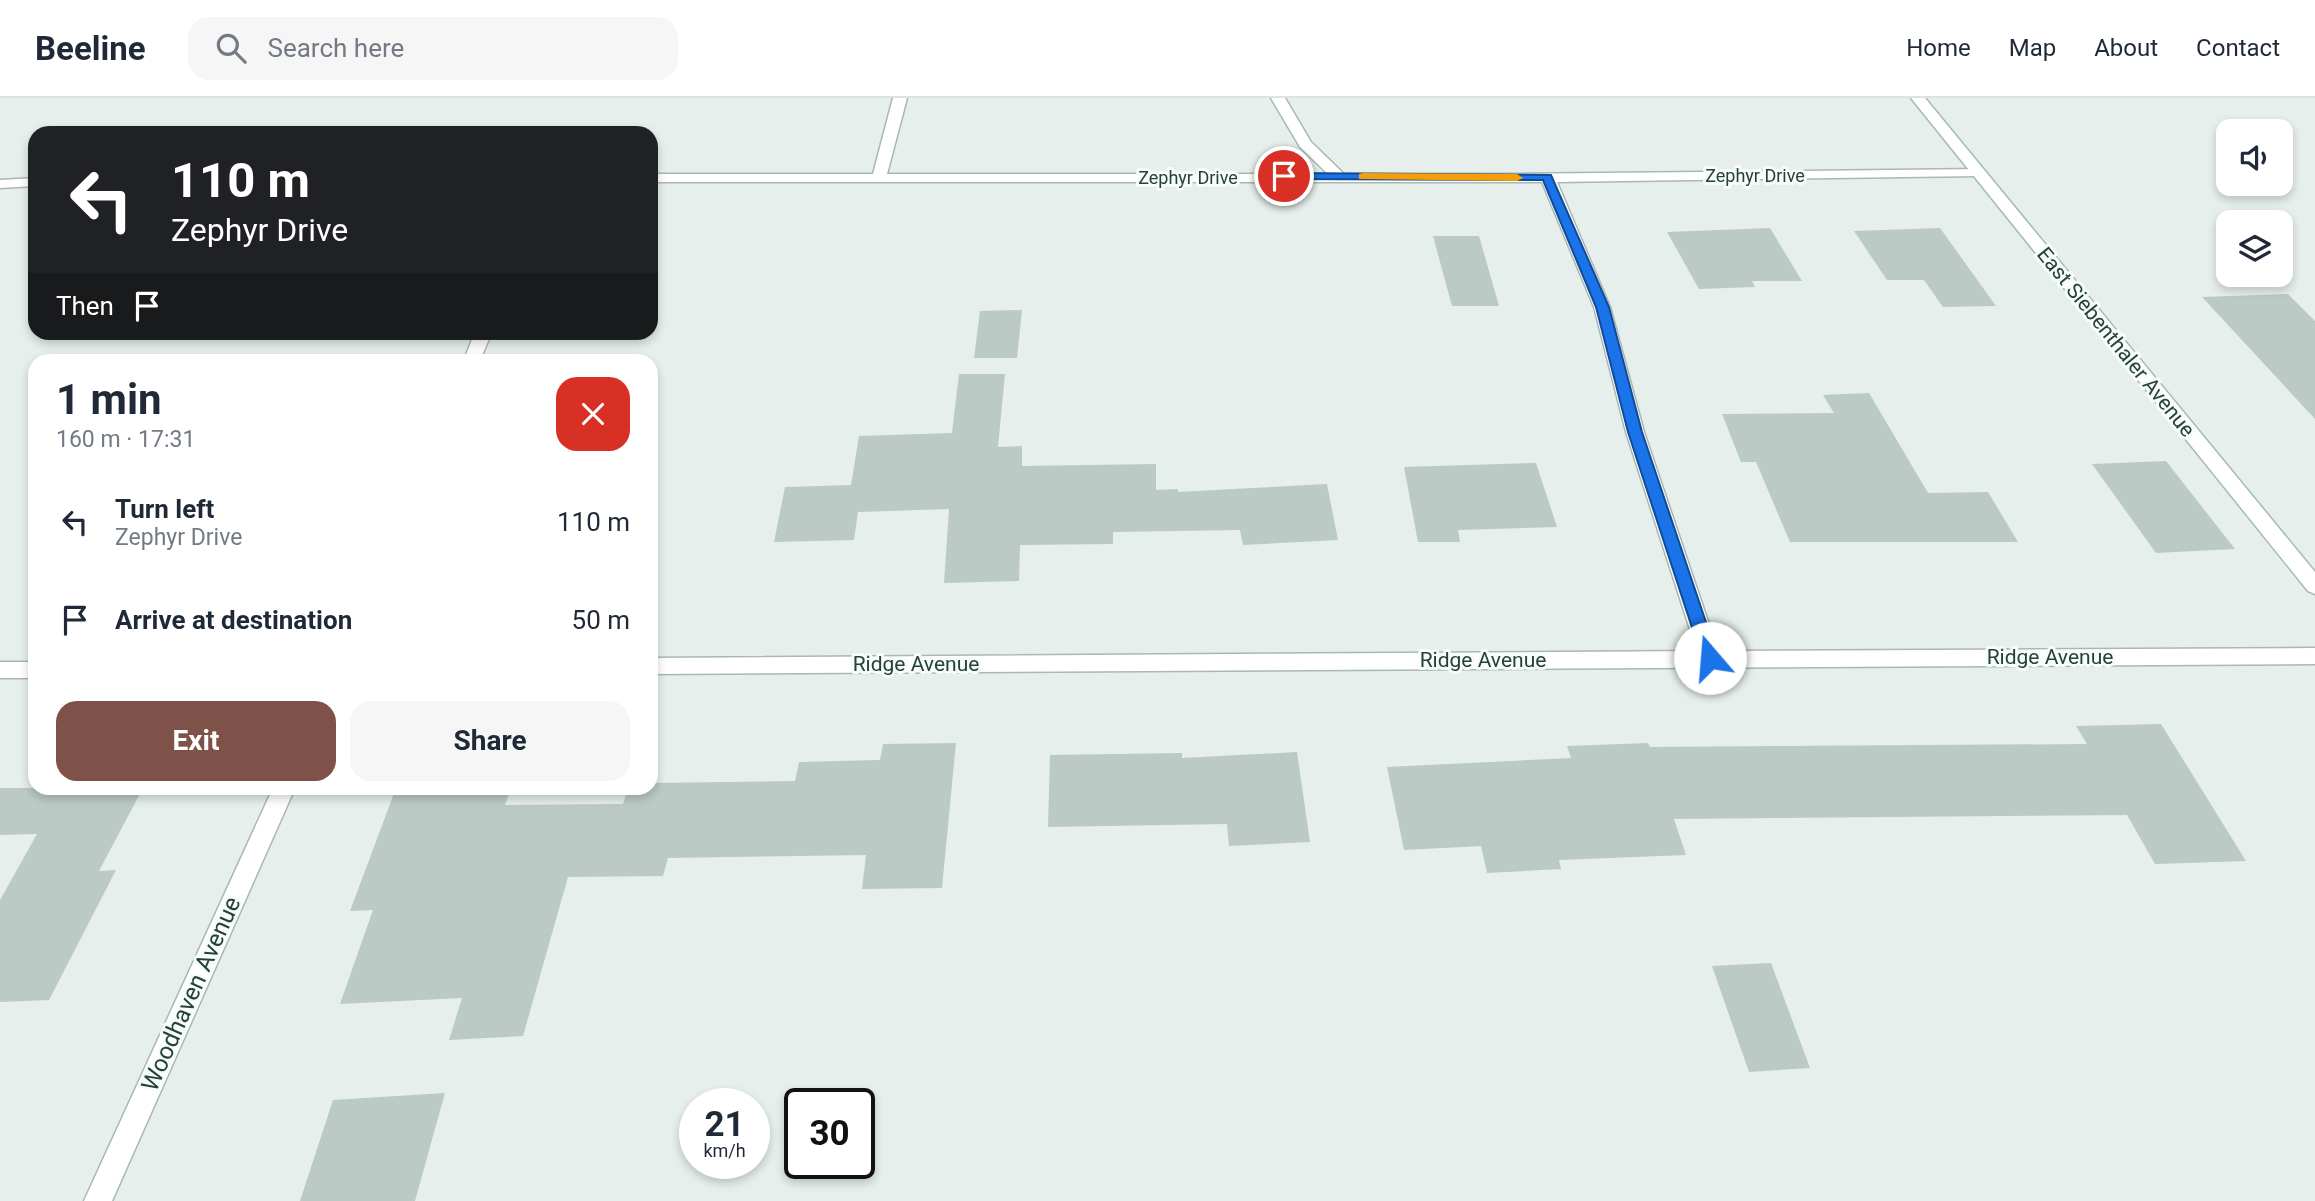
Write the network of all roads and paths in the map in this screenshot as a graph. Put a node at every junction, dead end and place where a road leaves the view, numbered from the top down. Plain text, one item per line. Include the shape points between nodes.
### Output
1 (900, 98) edge
2 (1278, 98) edge
3 (1918, 98) edge
4 (1978, 172) junction
5 (1338, 176) junction
6 (879, 177) junction
7 (1547, 177) junction
8 (658, 178) edge
9 (28, 182) edge
10 (0, 184) edge
11 (2315, 586) edge
12 (2315, 656) edge
13 (1710, 658) junction
14 (658, 666) edge
15 (0, 670) edge
16 (28, 670) edge
17 (281, 795) edge
18 (99, 1201) edge

1 - 6 street
2 - 5 street via 1305,144
3 - 4 street, East Siebenthaler Avenue
4 - 7 street, Zephyr Drive
4 - 11 street, East Siebenthaler Avenue
5 - 6 street, Zephyr Drive
5 - 7 street, Zephyr Drive
6 - 8 street, Zephyr Drive
7 - 13 street via 1602,307 1635,432
9 - 10 street
12 - 13 street, Ridge Avenue
13 - 14 street, Ridge Avenue
15 - 16 street
17 - 18 street, Woodhaven Avenue

